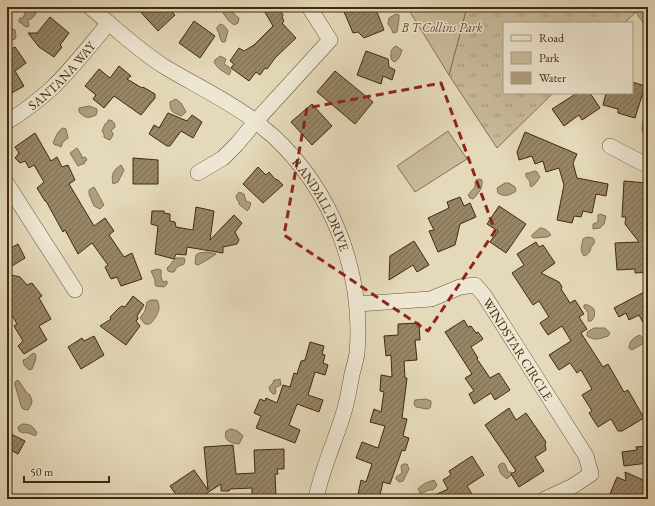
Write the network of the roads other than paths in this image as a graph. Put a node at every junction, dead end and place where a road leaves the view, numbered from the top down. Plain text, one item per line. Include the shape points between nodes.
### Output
1 (90, 7) edge
2 (309, 7) edge
3 (109, 23) junction
4 (256, 121) junction
5 (7, 122) edge
6 (610, 146) dead end
7 (648, 166) edge
8 (198, 173) dead end
9 (7, 184) edge
10 (74, 290) dead end
11 (357, 304) junction
12 (316, 499) edge
13 (546, 499) edge

1 - 3 street, RANDALL DRIVE
2 - 4 street via 330,40
3 - 4 street, RANDALL DRIVE via 164,66
3 - 5 street, SANTANA WAY via 51,89
4 - 8 street via 223,158
4 - 11 street, RANDALL DRIVE via 299,163 329,209 346,251
6 - 7 street
9 - 10 street
11 - 12 street, RANDALL DRIVE via 356,354 346,407
11 - 13 street, WINDSTAR CIRCLE via 431,298 460,287 475,285 586,456 591,474

